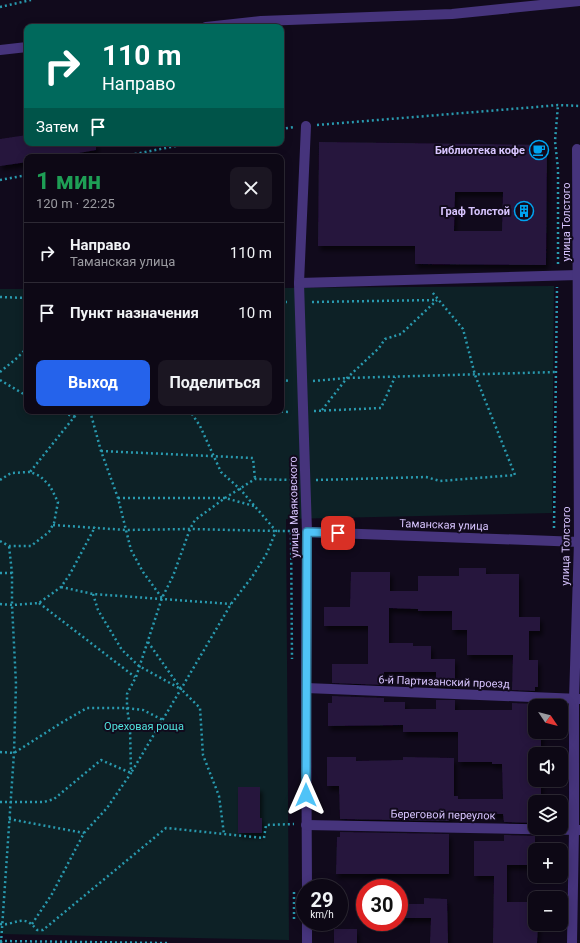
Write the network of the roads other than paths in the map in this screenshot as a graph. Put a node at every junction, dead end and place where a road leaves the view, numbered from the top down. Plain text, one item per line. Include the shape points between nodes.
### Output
1 (580, 1) edge
2 (234, 24) edge
3 (24, 47) edge
4 (0, 50) edge
5 (306, 126) road end
6 (577, 149) dead end
7 (579, 264) edge
8 (578, 275) junction
9 (299, 283) junction
10 (307, 532) junction
11 (579, 542) edge
12 (306, 688) junction
13 (577, 699) edge
14 (306, 825) junction
15 (577, 830) edge
16 (306, 879) edge
17 (307, 931) edge
18 (307, 943) edge
19 (572, 943) edge

1 - 2 street via 452,14
3 - 4 street
5 - 9 street, улица Маяковского
6 - 7 street, улица Толстого
7 - 8 street, улица Толстого
8 - 9 street
8 - 11 street, улица Толстого
9 - 10 street, улица Маяковского
10 - 11 street, Таманская улица
10 - 12 street, улица Маяковского
11 - 13 street, улица Толстого
12 - 13 street, 6-й Партизанский проезд
12 - 14 street, улица Маяковского
13 - 15 street, улица Толстого
14 - 15 street, Береговой переулок
14 - 16 street, улица Маяковского
15 - 19 street, улица Толстого
17 - 18 street

